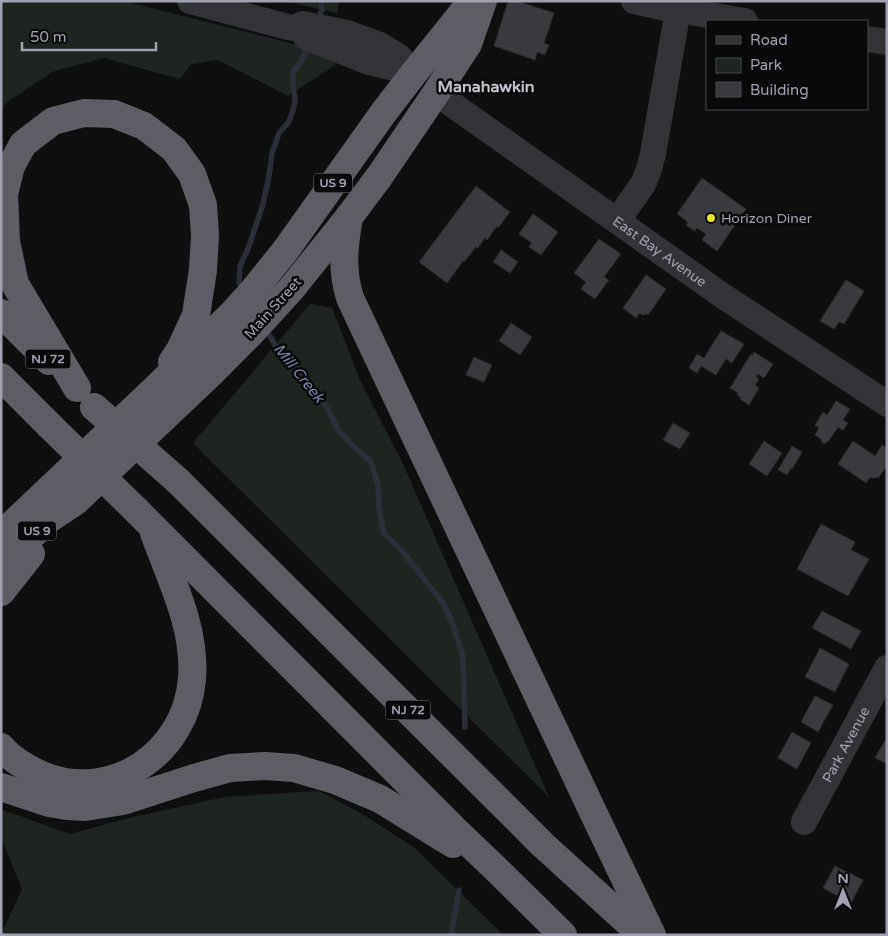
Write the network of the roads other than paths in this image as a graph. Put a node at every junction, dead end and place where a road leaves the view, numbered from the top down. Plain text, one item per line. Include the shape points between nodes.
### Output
1 (190, 1) edge
2 (472, 1) edge
3 (483, 1) edge
4 (634, 1) edge
5 (746, 1) edge
6 (678, 10) junction
7 (740, 20) edge
8 (746, 20) edge
9 (868, 39) edge
10 (887, 42) edge
11 (414, 73) junction
12 (436, 93) junction
13 (349, 217) junction
14 (617, 221) junction
15 (262, 301) junction
16 (1, 313) edge
17 (242, 323) junction
18 (1, 377) edge
19 (156, 388) junction
20 (85, 397) junction
21 (1, 400) edge
22 (887, 404) edge
23 (49, 425) junction
24 (76, 501) junction
25 (144, 518) junction
26 (12, 521) edge
27 (1, 535) edge
28 (1, 565) edge
29 (1, 592) edge
30 (887, 668) edge
31 (1, 748) edge
32 (1, 787) edge
33 (804, 822) dead end
34 (498, 871) junction
35 (563, 935) edge
36 (642, 935) edge
37 (652, 935) edge

1 - 11 street via 327,37 347,33 380,45 398,56
2 - 11 highway, Main Street / US 9
3 - 12 highway, Main Street / US 9 via 468,44
4 - 6 street
5 - 8 street
6 - 7 street
6 - 14 street via 648,172
9 - 10 street
11 - 12 highway
11 - 15 highway, Main Street / US 9 via 285,251
12 - 13 highway, Main Street / US 9
12 - 14 street, East Bay Avenue
13 - 15 highway, Main Street / US 9 via 292,288
13 - 37 highway via 344,254 350,298
14 - 22 street, East Bay Avenue via 723,296
15 - 17 highway, Main Street / US 9
16 - 20 highway, NJ 72
17 - 19 highway, Main Street / US 9
17 - 24 highway, Main Street / US 9 via 212,373
18 - 23 highway
19 - 20 highway via 180,350 196,314 204,270 204,205 192,174 174,149 144,126 114,114 84,113 53,121 23,144 11,166 4,194 6,241 15,284
19 - 26 highway, Main Street / US 9
20 - 36 highway, NJ 72, bridge via 178,481 544,845
21 - 23 highway
23 - 25 highway, bridge
24 - 28 highway, Main Street / US 9 via 48,520
24 - 29 highway
25 - 31 highway via 185,617 191,649 190,692 183,715 170,738 161,750 131,772 90,783 52,779 18,763
25 - 34 highway
26 - 27 highway, Main Street / US 9
30 - 33 street, Park Avenue
32 - 34 highway via 49,802 85,807 123,801 230,768 294,768 335,780 380,799
34 - 35 highway

